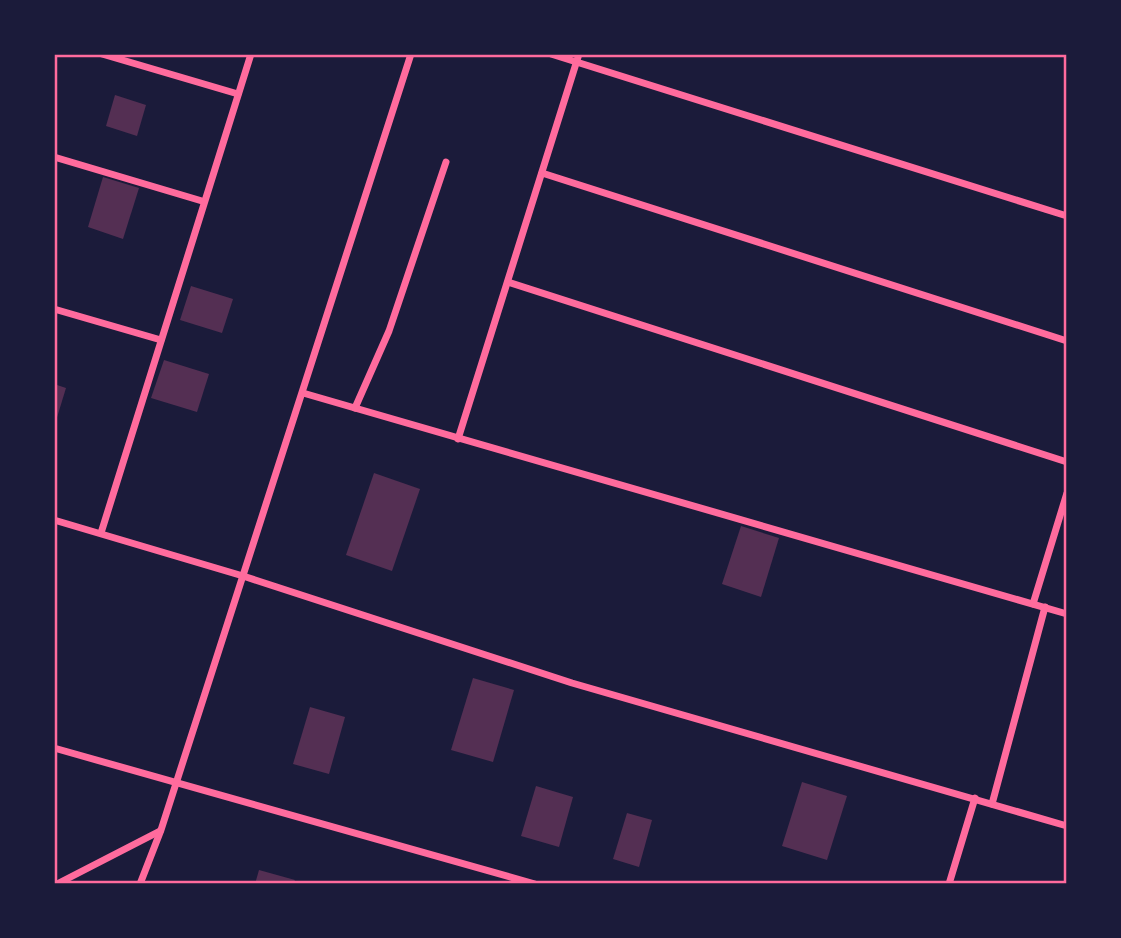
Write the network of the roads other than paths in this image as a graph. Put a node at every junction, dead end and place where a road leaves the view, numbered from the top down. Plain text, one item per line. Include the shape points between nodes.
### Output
1 (102, 54) edge
2 (251, 54) edge
3 (411, 54) edge
4 (551, 54) edge
5 (578, 57) edge
6 (238, 94) junction
7 (54, 157) edge
8 (446, 162) dead end
9 (542, 173) junction
10 (202, 201) junction
11 (1067, 216) edge
12 (508, 282) junction
13 (54, 309) edge
14 (161, 340) junction
15 (1067, 341) edge
16 (303, 393) junction
17 (355, 408) junction
18 (458, 439) junction
19 (1067, 462) edge
20 (1067, 493) edge
21 (54, 520) edge
22 (101, 533) junction
23 (243, 576) junction
24 (1033, 604) junction
25 (1045, 607) junction
26 (1067, 614) edge
27 (54, 748) edge
28 (176, 782) junction
29 (975, 798) junction
30 (992, 804) junction
31 (1067, 826) edge
32 (161, 830) junction
33 (57, 884) edge
34 (140, 884) edge
35 (535, 884) edge
36 (949, 884) edge

1 - 6 street
2 - 6 street
3 - 16 street
4 - 5 street
5 - 9 street
5 - 11 street
6 - 10 street
7 - 10 street
8 - 17 street via 389,331
9 - 12 street
9 - 15 street
10 - 14 street
12 - 18 street
12 - 19 street
13 - 14 street
14 - 22 street
16 - 17 street
16 - 23 street
17 - 18 street
18 - 24 street
20 - 24 street
21 - 22 street
22 - 23 street
23 - 28 street
23 - 29 street via 572,683
24 - 25 street
25 - 26 street
25 - 30 street
27 - 28 street
28 - 32 street
28 - 35 street
29 - 30 street
29 - 36 street
30 - 31 street
32 - 33 street
32 - 34 street

